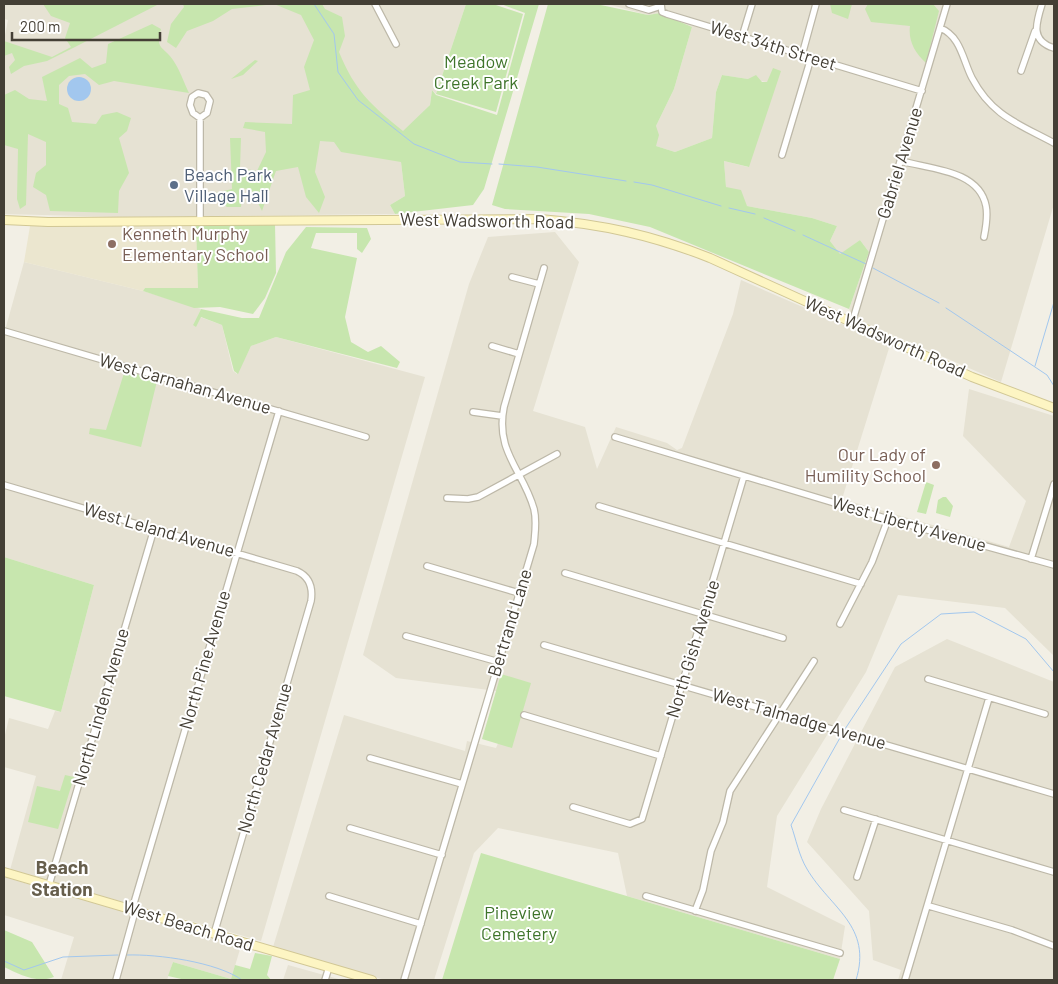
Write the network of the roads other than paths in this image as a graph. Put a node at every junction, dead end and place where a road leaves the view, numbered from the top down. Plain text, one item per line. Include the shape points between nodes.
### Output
1 (375, 4) edge
2 (629, 4) edge
3 (752, 4) edge
4 (816, 4) edge
5 (947, 4) edge
6 (1042, 4) edge
7 (661, 5) edge
8 (940, 28) junction
9 (1036, 30) junction
10 (742, 37) junction
11 (396, 44) dead end
12 (1054, 48) edge
13 (802, 55) junction
14 (811, 58) junction
15 (1021, 71) dead end
16 (922, 90) junction
17 (200, 118) junction
18 (1054, 144) edge
19 (782, 155) dead end
20 (901, 161) junction
21 (4, 220) edge
22 (200, 222) junction
23 (984, 237) dead end
24 (544, 268) dead end
25 (512, 277) dead end
26 (539, 284) junction
27 (852, 323) junction
28 (4, 331) edge
29 (492, 346) dead end
30 (519, 354) junction
31 (1054, 408) edge
32 (279, 411) junction
33 (473, 412) dead end
34 (502, 416) junction
35 (366, 437) dead end
36 (615, 437) dead end
37 (557, 454) dead end
38 (518, 475) junction
39 (744, 476) junction
40 (1054, 484) edge
41 (4, 485) edge
42 (447, 498) dead end
43 (599, 506) dead end
44 (888, 519) junction
45 (154, 529) junction
46 (725, 542) junction
47 (237, 553) junction
48 (1031, 559) junction
49 (1054, 565) edge
50 (427, 566) dead end
51 (565, 573) dead end
52 (309, 582) joint
53 (861, 584) junction
54 (519, 593) junction
55 (703, 614) junction
56 (840, 624) dead end
57 (406, 636) dead end
58 (783, 638) dead end
59 (544, 645) dead end
60 (814, 661) dead end
61 (499, 662) junction
62 (928, 679) dead end
63 (682, 685) junction
64 (989, 698) junction
65 (778, 713) junction
66 (1045, 714) dead end
67 (524, 715) dead end
68 (661, 756) junction
69 (370, 758) dead end
70 (969, 770) junction
71 (462, 784) junction
72 (1054, 794) edge
73 (574, 808) dead end
74 (844, 810) dead end
75 (876, 819) junction
76 (350, 828) dead end
77 (948, 841) junction
78 (442, 855) junction
79 (4, 872) edge
80 (1054, 872) edge
81 (857, 877) dead end
82 (49, 885) junction
83 (329, 896) dead end
84 (646, 896) dead end
85 (928, 906) junction
86 (134, 910) junction
87 (695, 911) junction
88 (421, 924) junction
89 (214, 934) junction
90 (1054, 946) edge
91 (840, 953) dead end
92 (329, 968) junction
93 (116, 980) edge
94 (325, 980) edge
95 (372, 980) edge
96 (404, 980) edge
97 (905, 980) edge

1 - 11 street
2 - 7 street, West 34th Street via 649,10
3 - 10 street
4 - 13 street
5 - 8 street, Gabriel Avenue
6 - 9 street
7 - 10 street, West 34th Street via 662,12 667,14
8 - 16 street, Gabriel Avenue
8 - 18 street via 956,40 972,78 990,105
9 - 12 street via 1042,42
9 - 15 street
10 - 13 street, West 34th Street
13 - 14 street, West 34th Street
14 - 16 street, West 34th Street
14 - 19 street
16 - 20 street, Gabriel Avenue
17 - 17 street via 204,118 210,105 209,97 203,93 190,101 193,113
17 - 22 street
20 - 23 street via 962,177 976,185 987,207
20 - 27 street, Gabriel Avenue
21 - 22 main road, West Wadsworth Road
22 - 27 main road, West Wadsworth Road via 540,219 583,222 669,242
24 - 26 street, Bertrand Lane
25 - 26 street
26 - 30 street, Bertrand Lane
27 - 31 main road, West Wadsworth Road via 972,377
28 - 32 street, West Carnahan Avenue
29 - 30 street
30 - 34 street, Bertrand Lane
32 - 35 street, West Carnahan Avenue
32 - 47 street, North Pine Avenue
33 - 34 street
34 - 38 street, Bertrand Lane via 503,442
36 - 39 street, West Liberty Avenue
37 - 38 street
38 - 42 street via 478,496
38 - 54 street, Bertrand Lane via 533,507 536,528
39 - 44 street, West Liberty Avenue
39 - 46 street, North Gish Avenue
40 - 48 street
41 - 45 street, West Leland Avenue
43 - 46 street
44 - 48 street, West Liberty Avenue
44 - 53 street
45 - 47 street, West Leland Avenue
45 - 82 street, North Linden Avenue
46 - 53 street
46 - 55 street, North Gish Avenue
47 - 52 street, West Leland Avenue via 297,570
47 - 86 street, North Pine Avenue
48 - 49 street, West Liberty Avenue
50 - 54 street
51 - 55 street
52 - 89 street, North Cedar Avenue via 313,591 311,601
53 - 56 street
54 - 61 street, Bertrand Lane
55 - 58 street
55 - 63 street, North Gish Avenue
57 - 61 street
59 - 63 street, West Talmadge Avenue
60 - 65 street
61 - 71 street, Bertrand Lane
62 - 64 street
63 - 65 street, West Talmadge Avenue
63 - 68 street, North Gish Avenue
64 - 66 street
64 - 70 street
65 - 70 street, West Talmadge Avenue
65 - 87 street via 730,791
67 - 68 street
68 - 73 street, North Gish Avenue via 639,822 630,824
69 - 71 street
70 - 72 street, West Talmadge Avenue
70 - 77 street
71 - 78 street, Bertrand Lane
74 - 75 street
75 - 77 street
75 - 81 street
76 - 78 street
77 - 80 street
77 - 85 street
78 - 88 street, Bertrand Lane
79 - 82 main road, West Beach Road
82 - 86 main road, West Beach Road
83 - 88 street
84 - 87 street
85 - 90 street via 1012,930
85 - 97 street
86 - 89 main road, West Beach Road
86 - 93 street, North Pine Avenue
87 - 91 street
88 - 96 street, Bertrand Lane
89 - 92 main road, West Beach Road
92 - 94 street
92 - 95 main road, West Beach Road

